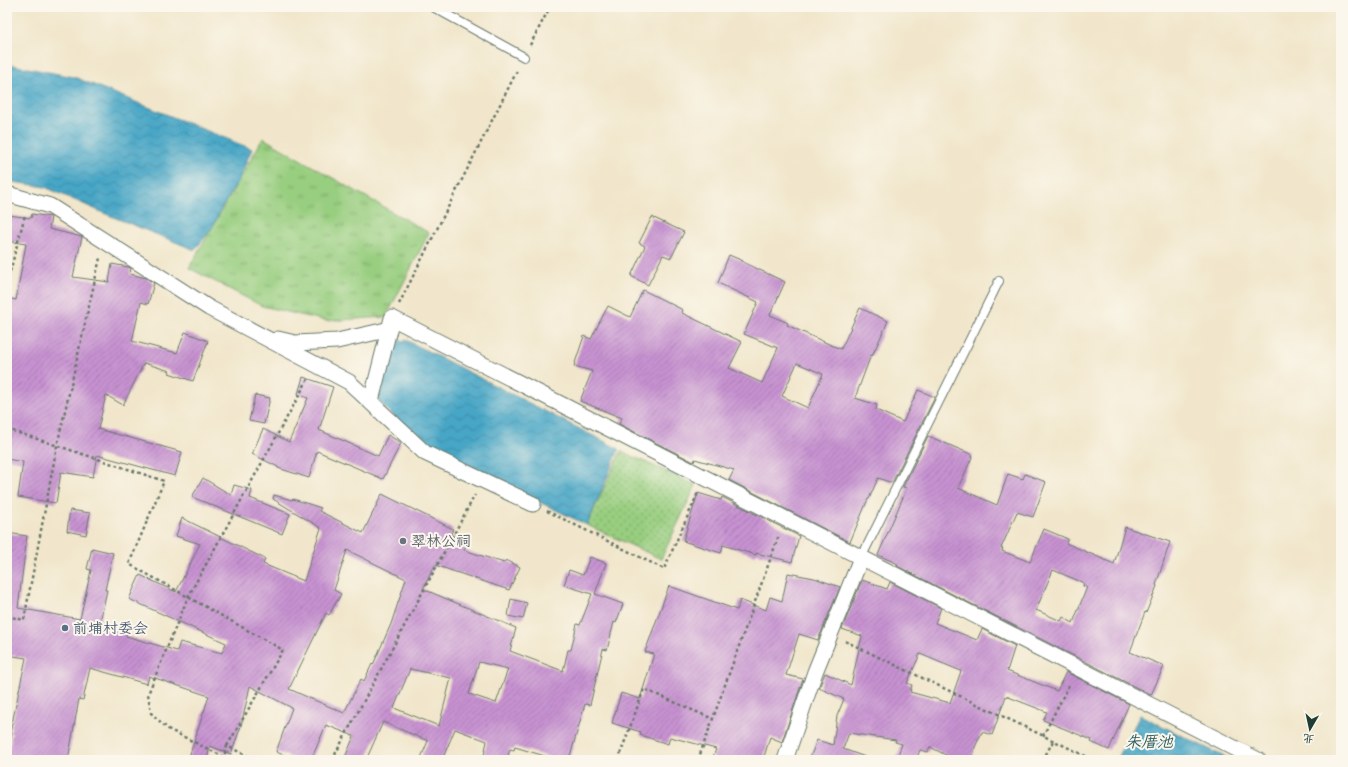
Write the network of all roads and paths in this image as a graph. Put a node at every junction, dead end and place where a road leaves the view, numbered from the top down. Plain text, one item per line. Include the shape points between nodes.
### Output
1 (433, 7) edge
2 (550, 7) edge
3 (524, 57) junction
4 (7, 194) edge
5 (29, 200) junction
6 (104, 240) junction
7 (999, 281) dead end
8 (7, 283) edge
9 (389, 324) junction
10 (260, 335) junction
11 (316, 364) junction
12 (371, 401) junction
13 (7, 429) edge
14 (57, 446) junction
15 (705, 478) junction
16 (483, 480) junction
17 (533, 504) joint
18 (785, 519) junction
19 (861, 558) junction
20 (188, 597) junction
21 (7, 616) edge
22 (830, 634) junction
23 (1078, 668) junction
24 (713, 719) junction
25 (1043, 736) junction
26 (1053, 740) junction
27 (227, 746) junction
28 (223, 758) edge
29 (256, 760) edge
30 (332, 760) edge
31 (618, 760) edge
32 (698, 760) edge
33 (785, 760) edge
34 (1043, 760) edge
35 (1094, 760) edge
36 (1258, 760) edge

1 - 3 lane
2 - 3 path
3 - 9 path
4 - 5 street
5 - 6 street via 50,206
5 - 8 path
6 - 10 street via 209,308
6 - 14 path
7 - 19 lane
9 - 10 street via 337,341 296,343
9 - 12 street
9 - 15 street
10 - 11 street
11 - 12 street via 349,382
11 - 20 path
12 - 16 street via 424,453
13 - 14 path
14 - 20 path via 164,481 129,564
14 - 21 path via 24,620
15 - 17 path via 664,569
15 - 18 street
16 - 17 street
16 - 30 path
18 - 19 street
18 - 24 path
19 - 22 street
19 - 23 street
20 - 27 path via 283,650
20 - 28 path via 148,694 151,713 168,729
22 - 25 path
22 - 33 street
23 - 25 path
23 - 36 street
24 - 31 path via 644,689
24 - 32 path
25 - 26 path
26 - 34 path
26 - 35 path
27 - 28 path
27 - 29 path

